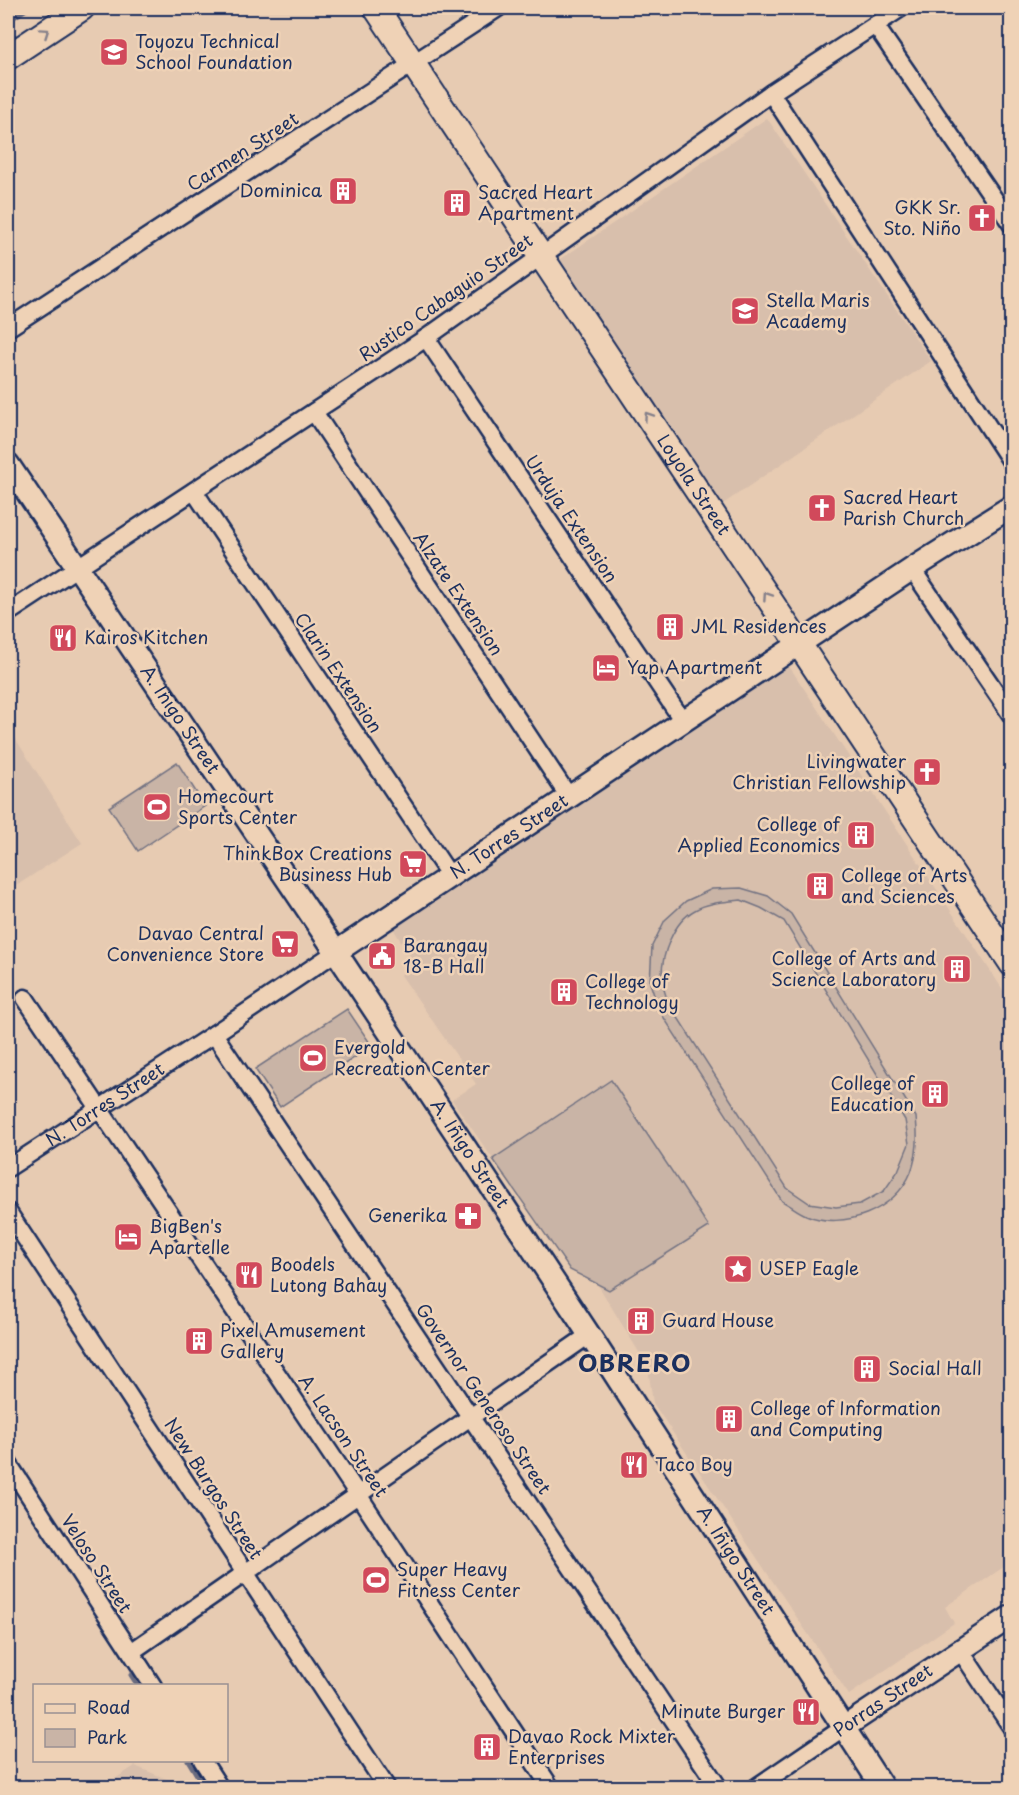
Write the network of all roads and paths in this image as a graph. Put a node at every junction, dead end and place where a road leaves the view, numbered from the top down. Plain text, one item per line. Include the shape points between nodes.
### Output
1 (82, 8) edge
2 (376, 8) edge
3 (498, 8) edge
4 (901, 8) edge
5 (875, 25) junction
6 (8, 57) edge
7 (414, 64) junction
8 (771, 93) junction
9 (1011, 225) edge
10 (542, 256) junction
11 (8, 328) edge
12 (426, 338) junction
13 (314, 412) junction
14 (1011, 463) edge
15 (8, 464) edge
16 (194, 491) junction
17 (1011, 506) edge
18 (76, 568) junction
19 (912, 569) junction
20 (8, 614) edge
21 (800, 645) junction
22 (1011, 716) edge
23 (683, 722) junction
24 (569, 797) junction
25 (450, 876) junction
26 (336, 952) junction
27 (1011, 964) edge
28 (25, 998) dead end
29 (214, 1034) junction
30 (100, 1109) junction
31 (8, 1168) edge
32 (8, 1212) edge
33 (589, 1335) junction
34 (472, 1417) junction
35 (8, 1463) edge
36 (359, 1496) junction
37 (245, 1574) junction
38 (1011, 1616) edge
39 (960, 1650) junction
40 (131, 1652) junction
41 (152, 1684) edge
42 (843, 1728) junction
43 (1011, 1728) edge
44 (203, 1762) edge
45 (220, 1788) edge
46 (387, 1788) edge
47 (551, 1788) edge
48 (719, 1788) edge
49 (755, 1788) edge
50 (883, 1788) edge

6 -> 1 main road
2 - 7 main road, Loyola Street
3 - 7 street, Carmen Street
4 - 5 street, Rustico Cabaguio Street
5 - 8 street, Rustico Cabaguio Street
5 - 9 street
7 - 10 main road, Loyola Street
7 - 11 street, Carmen Street
8 - 10 street, Rustico Cabaguio Street
8 - 14 street
10 - 12 street, Rustico Cabaguio Street
21 -> 10 main road, Loyola Street
12 - 13 street, Rustico Cabaguio Street
12 - 23 street, Urduja Extension
13 - 16 street, Rustico Cabaguio Street
13 - 24 street, Alzate Extension
15 - 18 street, A. Iñigo Street
16 - 18 street, Rustico Cabaguio Street
16 - 25 street, Clarin Extension
17 - 19 street, N. Torres Street
18 - 20 street, Rustico Cabaguio Street
18 - 26 street, A. Iñigo Street
19 - 21 street, N. Torres Street
19 - 22 street
21 - 23 street, N. Torres Street
21 - 27 main road, Loyola Street
23 - 24 street, N. Torres Street
24 - 25 street, N. Torres Street
25 - 26 street, N. Torres Street
26 - 29 street, N. Torres Street
26 - 33 street, A. Iñigo Street
28 - 30 street, A. Lacson Street
29 - 30 street, N. Torres Street
29 - 34 street, Governor Generoso Street
30 - 31 street, N. Torres Street
30 - 36 street, A. Lacson Street
32 - 37 street, New Burgos Street
33 - 34 street
33 - 42 street, A. Iñigo Street
34 - 36 street
34 - 48 street, Governor Generoso Street
35 - 40 street, Veloso Street
36 - 37 street
36 - 47 street, A. Lacson Street
37 - 40 street
37 - 46 street, New Burgos Street
38 - 39 street, Porras Street
39 - 42 street, Porras Street
39 - 43 street
40 - 41 street, Veloso Street
42 - 49 street, Porras Street
42 - 50 street, A. Iñigo Street
44 - 45 street

